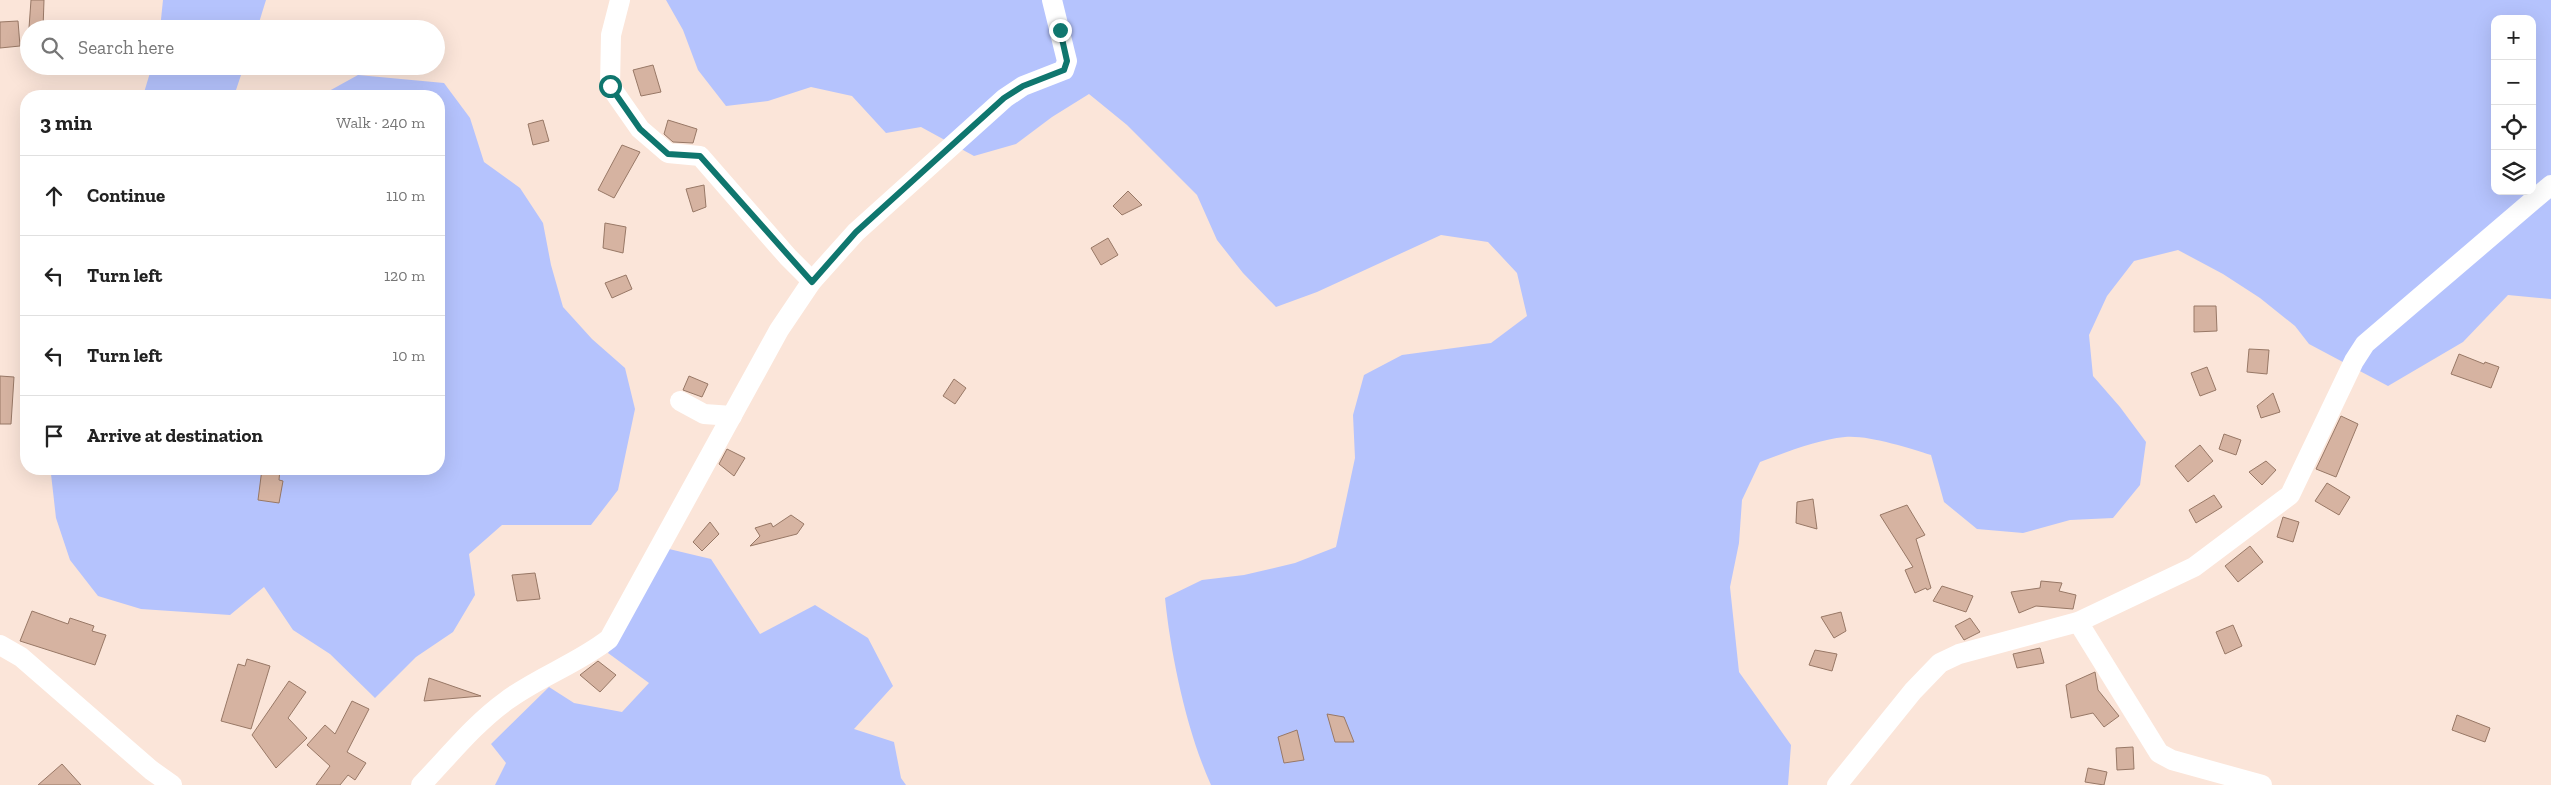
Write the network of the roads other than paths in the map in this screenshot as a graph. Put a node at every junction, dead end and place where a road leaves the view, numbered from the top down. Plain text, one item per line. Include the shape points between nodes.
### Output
1 (620, 0) edge
2 (1052, 0) edge
3 (2551, 185) edge
4 (812, 282) junction
5 (680, 401) dead end
6 (732, 416) junction
7 (2078, 622) junction
8 (0, 645) edge
9 (172, 785) edge
10 (421, 785) edge
11 (1837, 785) edge
12 (2262, 785) edge

1 - 4 street via 611,35 610,86 640,129 668,154 700,156
2 - 4 street via 1067,61 1064,70 1028,84 1004,98 856,232
3 - 7 street via 2366,344 2354,361 2290,495 2194,567
4 - 6 street via 779,330
5 - 6 street via 704,414
6 - 10 street via 609,640 507,700 484,719
7 - 11 street via 1959,654 1940,663 1913,691
7 - 12 street via 2159,753 2172,760
8 - 9 street via 21,657

